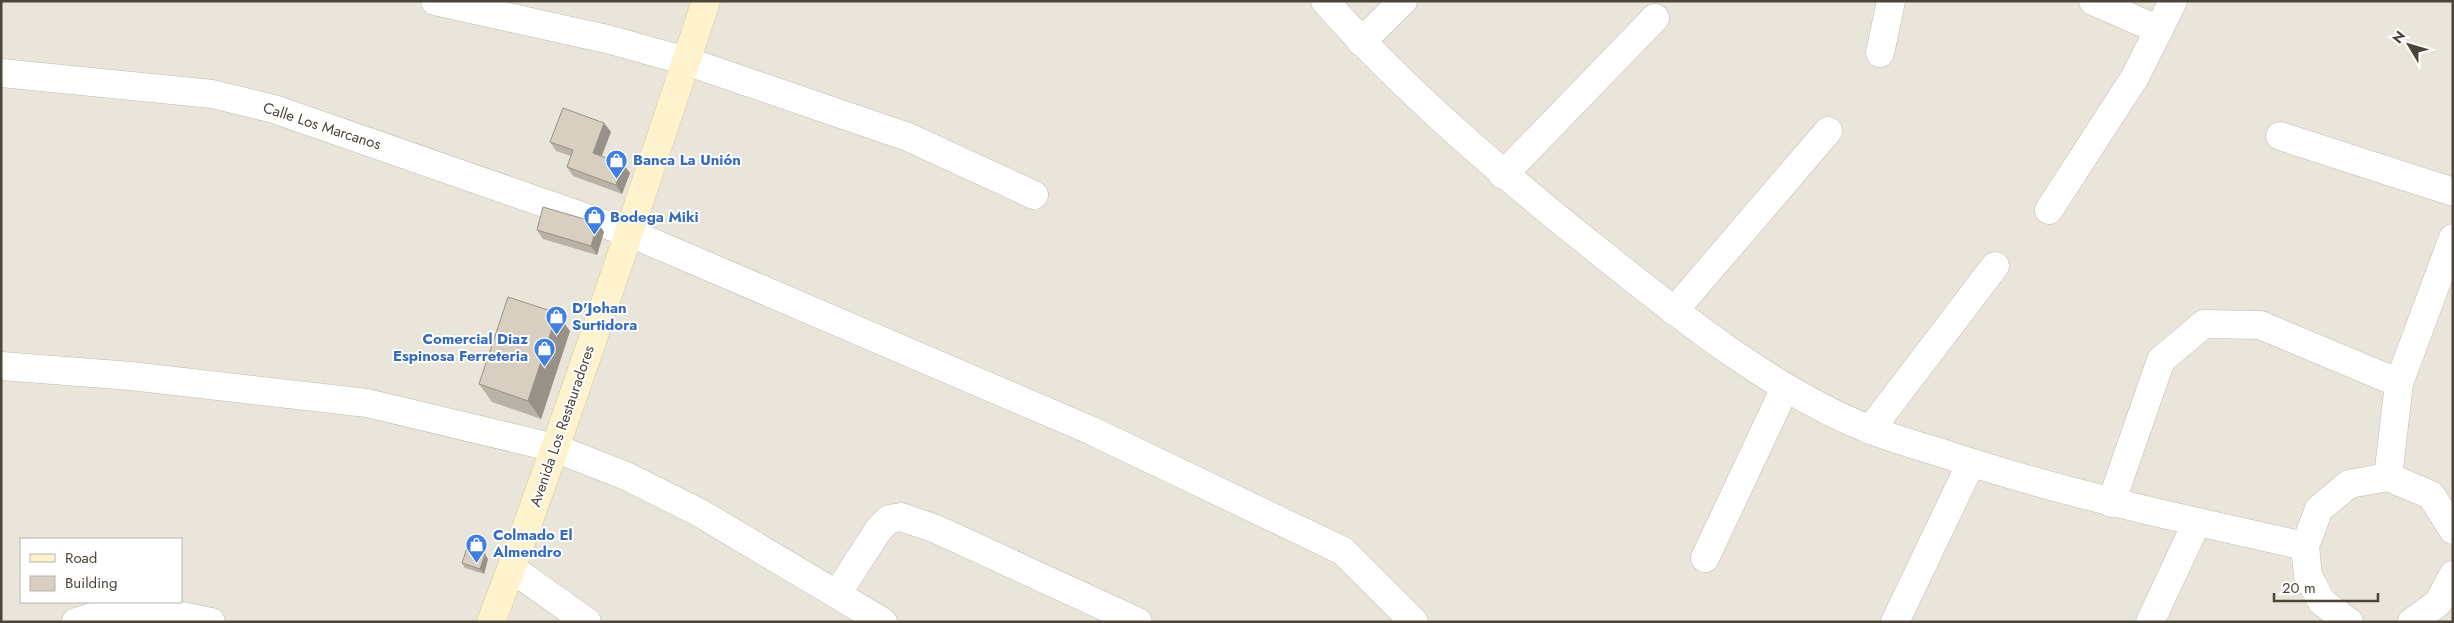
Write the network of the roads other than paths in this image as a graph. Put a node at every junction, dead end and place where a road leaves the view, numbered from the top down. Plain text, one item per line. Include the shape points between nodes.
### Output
1 (435, 1) edge
2 (706, 1) edge
3 (1325, 1) edge
4 (1403, 1) edge
5 (1891, 1) edge
6 (2093, 1) edge
7 (2173, 1) edge
8 (1655, 18) dead end
9 (2159, 30) junction
10 (1361, 42) junction
11 (1880, 53) dead end
12 (686, 62) junction
13 (1, 73) edge
14 (1828, 131) dead end
15 (2280, 136) dead end
16 (1503, 175) junction
17 (2453, 192) edge
18 (1034, 195) dead end
19 (2049, 210) dead end
20 (630, 233) junction
21 (2453, 238) edge
22 (1995, 266) dead end
23 (1674, 311) junction
24 (1, 366) edge
25 (2399, 383) junction
26 (1785, 388) junction
27 (1870, 430) junction
28 (555, 448) junction
29 (1971, 463) junction
30 (2388, 477) junction
31 (2111, 503) junction
32 (2197, 522) junction
33 (2453, 530) edge
34 (2305, 546) junction
35 (1704, 558) dead end
36 (512, 568) junction
37 (2453, 575) edge
38 (837, 594) junction
39 (76, 622) edge
40 (211, 622) edge
41 (491, 622) edge
42 (587, 622) edge
43 (883, 622) edge
44 (1138, 622) edge
45 (1414, 622) edge
46 (1895, 622) edge
47 (2150, 622) edge
48 (2349, 622) edge
49 (2412, 622) edge

1 - 12 street via 607,39
2 - 12 street, Avenida Los Restauradores
3 - 10 street
4 - 10 street
5 - 11 street
6 - 9 street
7 - 9 street
8 - 16 street
9 - 19 street via 2135,77
10 - 16 street
12 - 18 street via 908,138
12 - 20 street, Avenida Los Restauradores
13 - 20 street, Calle Los Marcanos via 212,94 274,108
14 - 23 street
15 - 17 street
16 - 23 street
20 - 28 street, Avenida Los Restauradores
20 - 45 street, Calle Los Marcanos via 1090,430 1343,551
21 - 25 street
22 - 27 street
23 - 26 street
24 - 28 street via 131,376 367,403
25 - 30 street
25 - 31 street via 2260,325 2204,324 2161,360
26 - 27 street
26 - 35 street
27 - 29 street
28 - 36 street, Avenida Los Restauradores
28 - 38 street via 626,476 700,513
29 - 31 street
29 - 46 street
30 - 33 street via 2430,495
30 - 34 street via 2349,484 2319,509
31 - 32 street
32 - 34 street
32 - 47 street
34 - 48 street via 2308,576 2322,602
36 - 41 street, Avenida Los Restauradores
36 - 42 street
37 - 49 street via 2438,603
38 - 43 street
38 - 44 street via 879,529 889,519 900,517 936,529
39 - 40 street via 120,608 147,609

